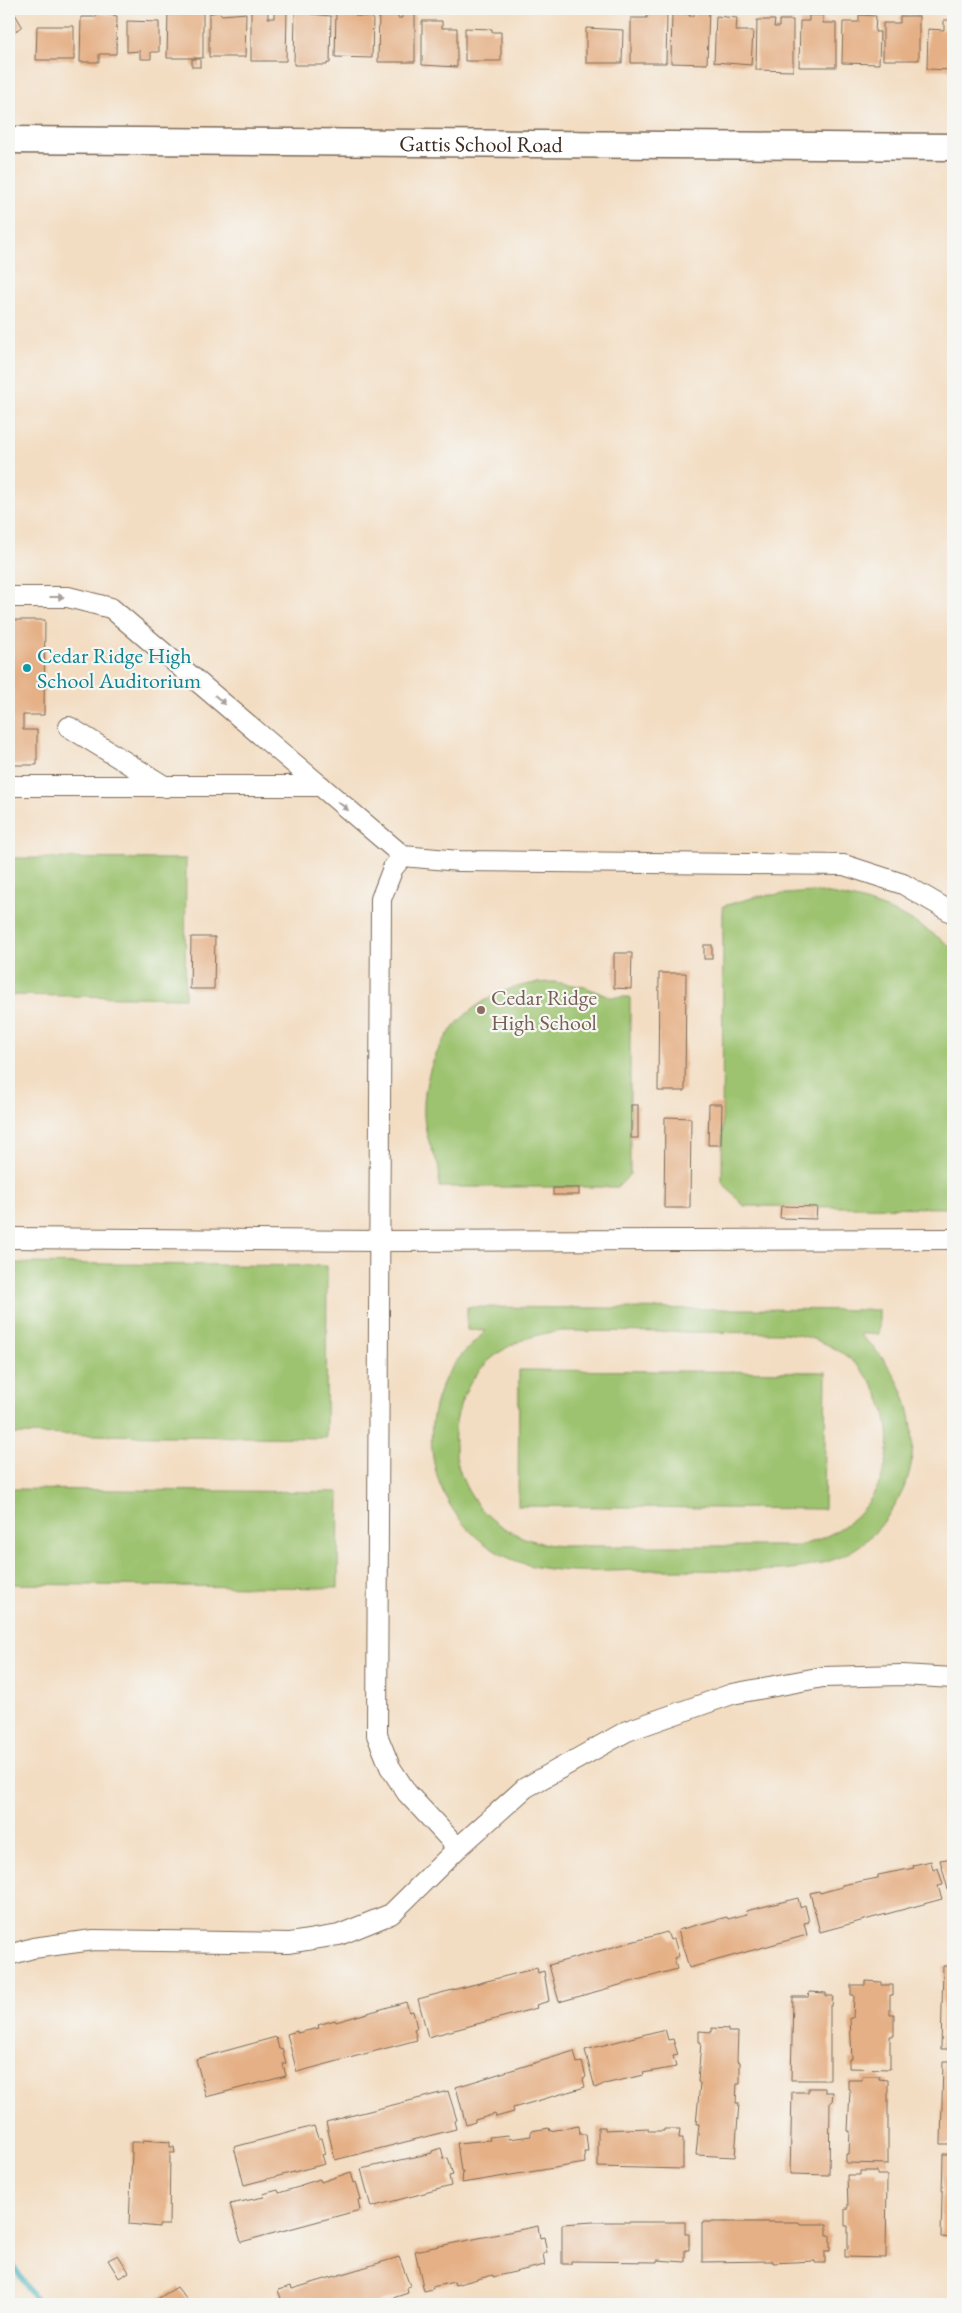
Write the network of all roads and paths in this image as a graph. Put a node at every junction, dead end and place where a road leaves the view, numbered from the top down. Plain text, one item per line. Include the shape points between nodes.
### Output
1 (9, 140) edge
2 (953, 147) edge
3 (9, 596) edge
4 (69, 727) dead end
5 (9, 786) edge
6 (321, 786) junction
7 (166, 787) junction
8 (403, 856) junction
9 (953, 913) edge
10 (9, 1238) edge
11 (953, 1240) edge
12 (380, 1241) junction
13 (953, 1678) edge
14 (458, 1848) junction
15 (9, 1955) edge

1 - 2 main road, Gattis School Road
3 -> 6 lane via 68,597 111,608
4 - 7 lane
5 - 7 lane
6 - 7 lane
6 -> 8 lane
8 - 9 lane via 459,861 844,865 903,884
8 - 12 lane via 393,868 381,899
10 - 12 lane
11 - 12 lane
12 - 14 lane via 377,1735 390,1767 407,1793
13 - 14 lane via 902,1675 823,1677 732,1694 628,1731 525,1788
14 - 15 lane via 391,1914 339,1935 289,1944 93,1940 33,1948

